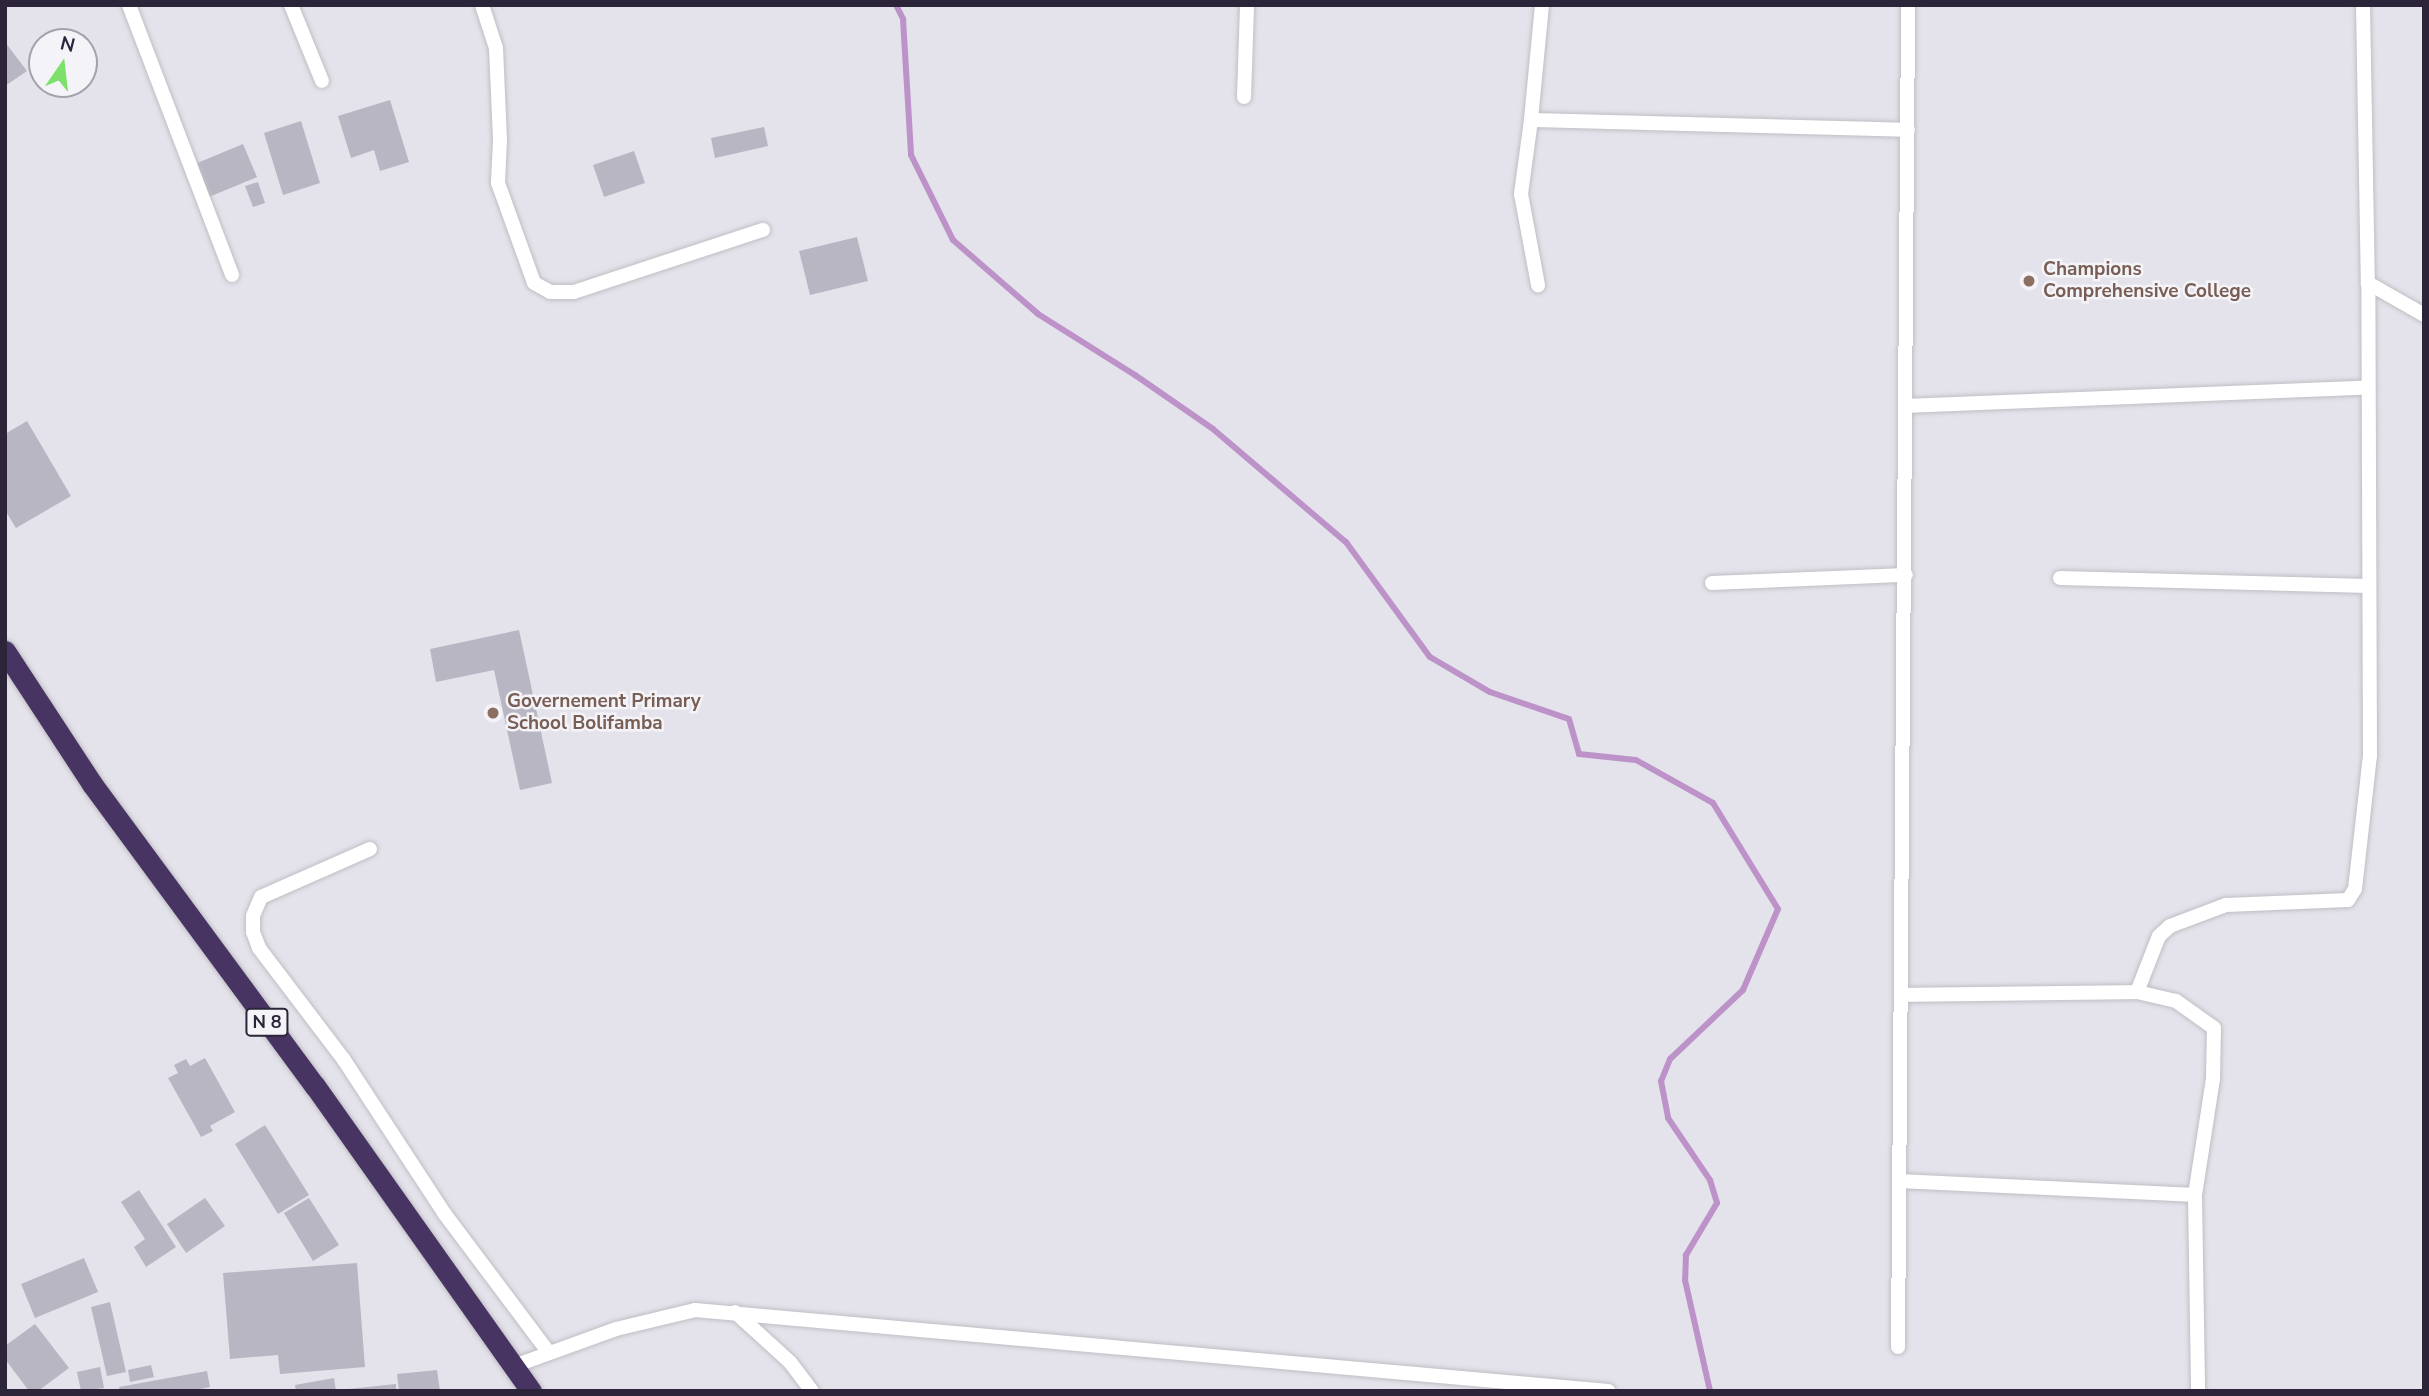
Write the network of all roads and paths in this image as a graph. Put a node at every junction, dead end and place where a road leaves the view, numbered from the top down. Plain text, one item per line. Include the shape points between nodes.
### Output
1 (129, 5) edge
2 (291, 5) edge
3 (482, 5) edge
4 (1247, 5) edge
5 (1542, 5) edge
6 (1908, 5) edge
7 (2362, 5) edge
8 (322, 81) dead end
9 (1244, 97) dead end
10 (1531, 120) junction
11 (1908, 130) junction
12 (763, 230) dead end
13 (232, 275) dead end
14 (2368, 283) junction
15 (1538, 285) dead end
16 (2424, 315) edge
17 (2368, 387) junction
18 (1905, 406) junction
19 (1906, 576) junction
20 (2060, 578) dead end
21 (1712, 583) dead end
22 (2369, 586) junction
23 (5, 650) edge
24 (370, 849) dead end
25 (2137, 992) junction
26 (1902, 995) junction
27 (1900, 1181) junction
28 (2195, 1195) junction
29 (735, 1312) junction
30 (1898, 1347) dead end
31 (549, 1353) junction
32 (514, 1366) junction
33 (527, 1390) edge
34 (812, 1391) edge
35 (1608, 1391) edge
36 (2198, 1391) edge

1 - 13 street
2 - 8 street
3 - 12 street via 496,48 498,183 534,283 550,292 575,292
4 - 9 street
5 - 10 street
6 - 11 street
7 - 14 street
10 - 11 street
10 - 15 street via 1521,194
11 - 18 street
14 - 16 street
14 - 17 street
17 - 18 street
17 - 22 street
18 - 19 street
19 - 21 street
19 - 26 street
20 - 22 street
22 - 25 street via 2370,775 2352,895 2333,902 2226,905 2170,926 2159,936
23 - 32 highway, N 8 via 92,784
24 - 31 street via 261,897 253,916 253,932 259,948 344,1060 444,1213
25 - 26 street
25 - 28 street via 2176,1001 2214,1028 2213,1079
26 - 27 street
27 - 28 street
27 - 30 street
28 - 36 street
29 - 31 street via 675,1314
29 - 34 street via 790,1362
29 - 35 street
31 - 32 street
32 - 33 highway, N 8

